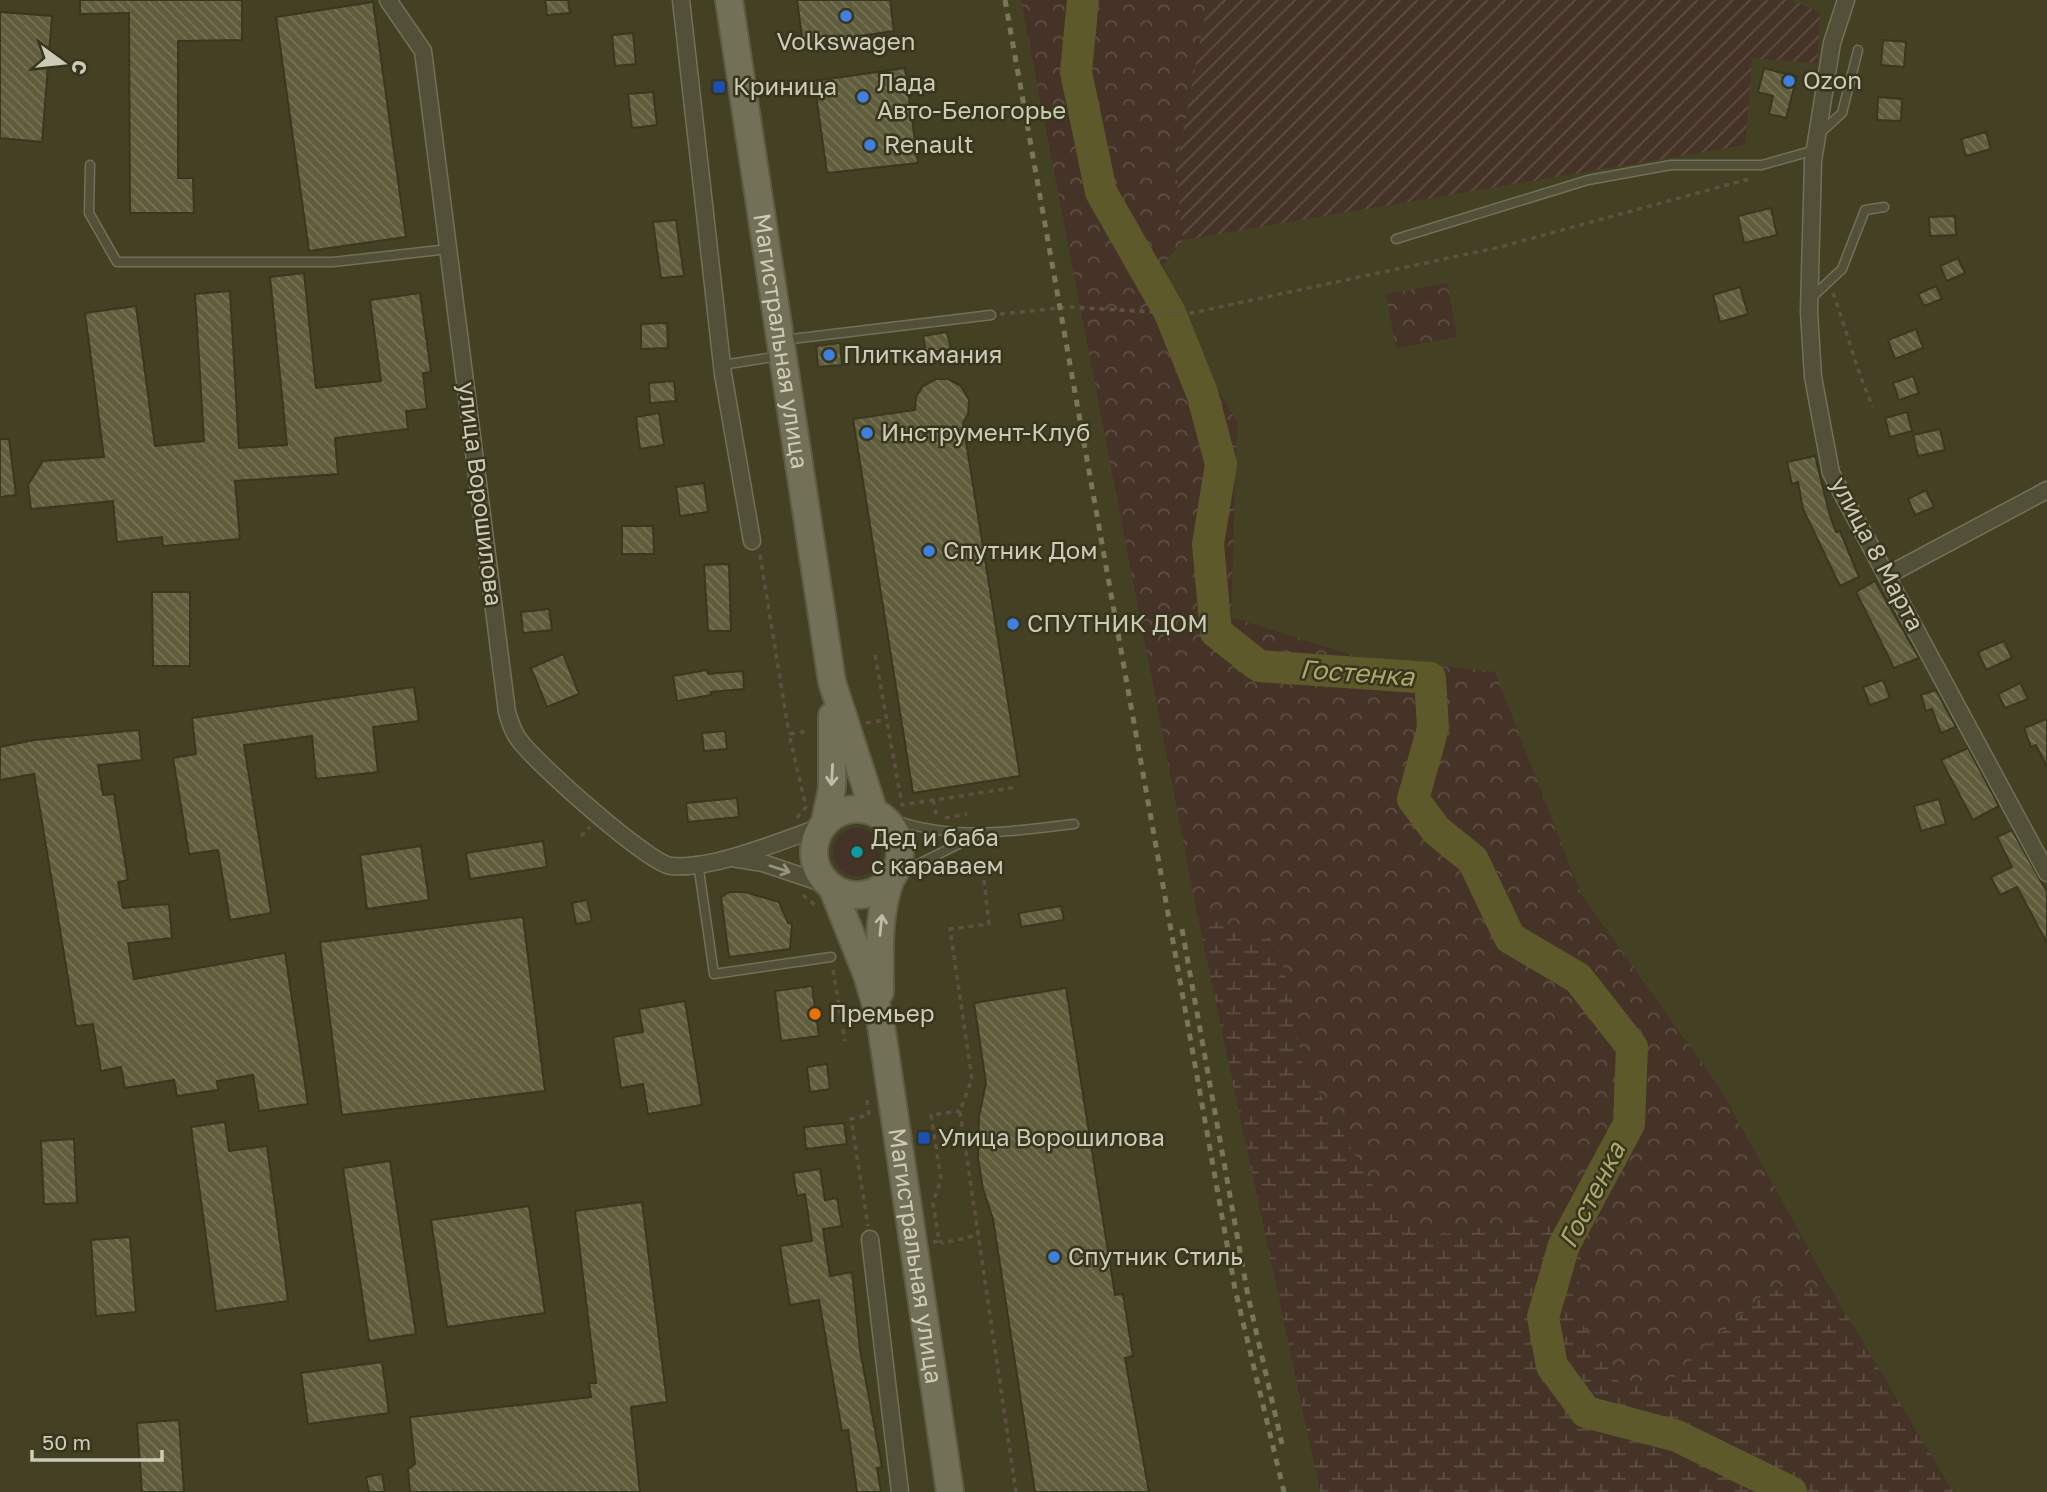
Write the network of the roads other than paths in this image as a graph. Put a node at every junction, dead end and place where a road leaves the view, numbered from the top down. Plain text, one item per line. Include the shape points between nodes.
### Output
1 (388, 0) edge
2 (681, 0) edge
3 (729, 0) edge
4 (1846, 0) edge
5 (1858, 50) dead end
6 (1816, 143) junction
7 (90, 165) dead end
8 (1884, 207) dead end
9 (1396, 239) dead end
10 (449, 249) junction
11 (1809, 300) junction
12 (991, 315) road end
13 (781, 348) junction
14 (722, 365) junction
15 (2047, 490) edge
16 (752, 541) road end
17 (1888, 575) junction
18 (838, 727) junction
19 (877, 813) junction
20 (823, 824) junction
21 (1074, 824) dead end
22 (978, 835) junction
23 (730, 858) junction
24 (698, 863) junction
25 (2047, 873) edge
26 (892, 876) junction
27 (830, 886) junction
28 (831, 957) road end
29 (880, 1018) junction
30 (870, 1238) road end
31 (900, 1492) edge
32 (950, 1492) edge

1 - 10 street, улица Ворошилова via 423,51
2 - 14 street
3 - 13 main road, Магистральная улица
4 - 6 street, улица 8 Марта via 1832,43
5 - 6 lane via 1842,113
6 - 9 lane via 1762,165 1671,165 1588,180
6 - 11 street, улица 8 Марта
7 - 10 lane via 89,213 117,262 333,262
8 - 11 lane via 1865,210 1842,269
10 - 24 street, улица Ворошилова via 507,712 522,744 650,857 665,865
11 - 17 street, улица 8 Марта via 1813,377 1831,472
12 - 13 lane
13 - 14 lane
13 - 18 main road, Магистральная улица
14 - 16 street
15 - 17 street
17 - 25 street, улица 8 Марта
18 - 19 main road, Магистральная улица
18 -> 20 main road, Магистральная улица
19 - 20 main road via 848,809
19 - 22 lane via 927,831
19 - 26 main road, Магистральная улица via 893,828 900,845
20 - 23 street
20 - 27 main road, Магистральная улица via 813,847 814,858 821,878
21 - 22 lane
22 - 26 lane
23 - 24 street, улица Ворошилова
23 -> 27 street
24 - 28 lane via 714,974
26 - 27 main road via 867,894 849,894
29 -> 26 main road, Магистральная улица via 881,931
27 - 29 main road, Магистральная улица
29 - 32 main road, Магистральная улица
30 - 31 street, Магистральная улица

